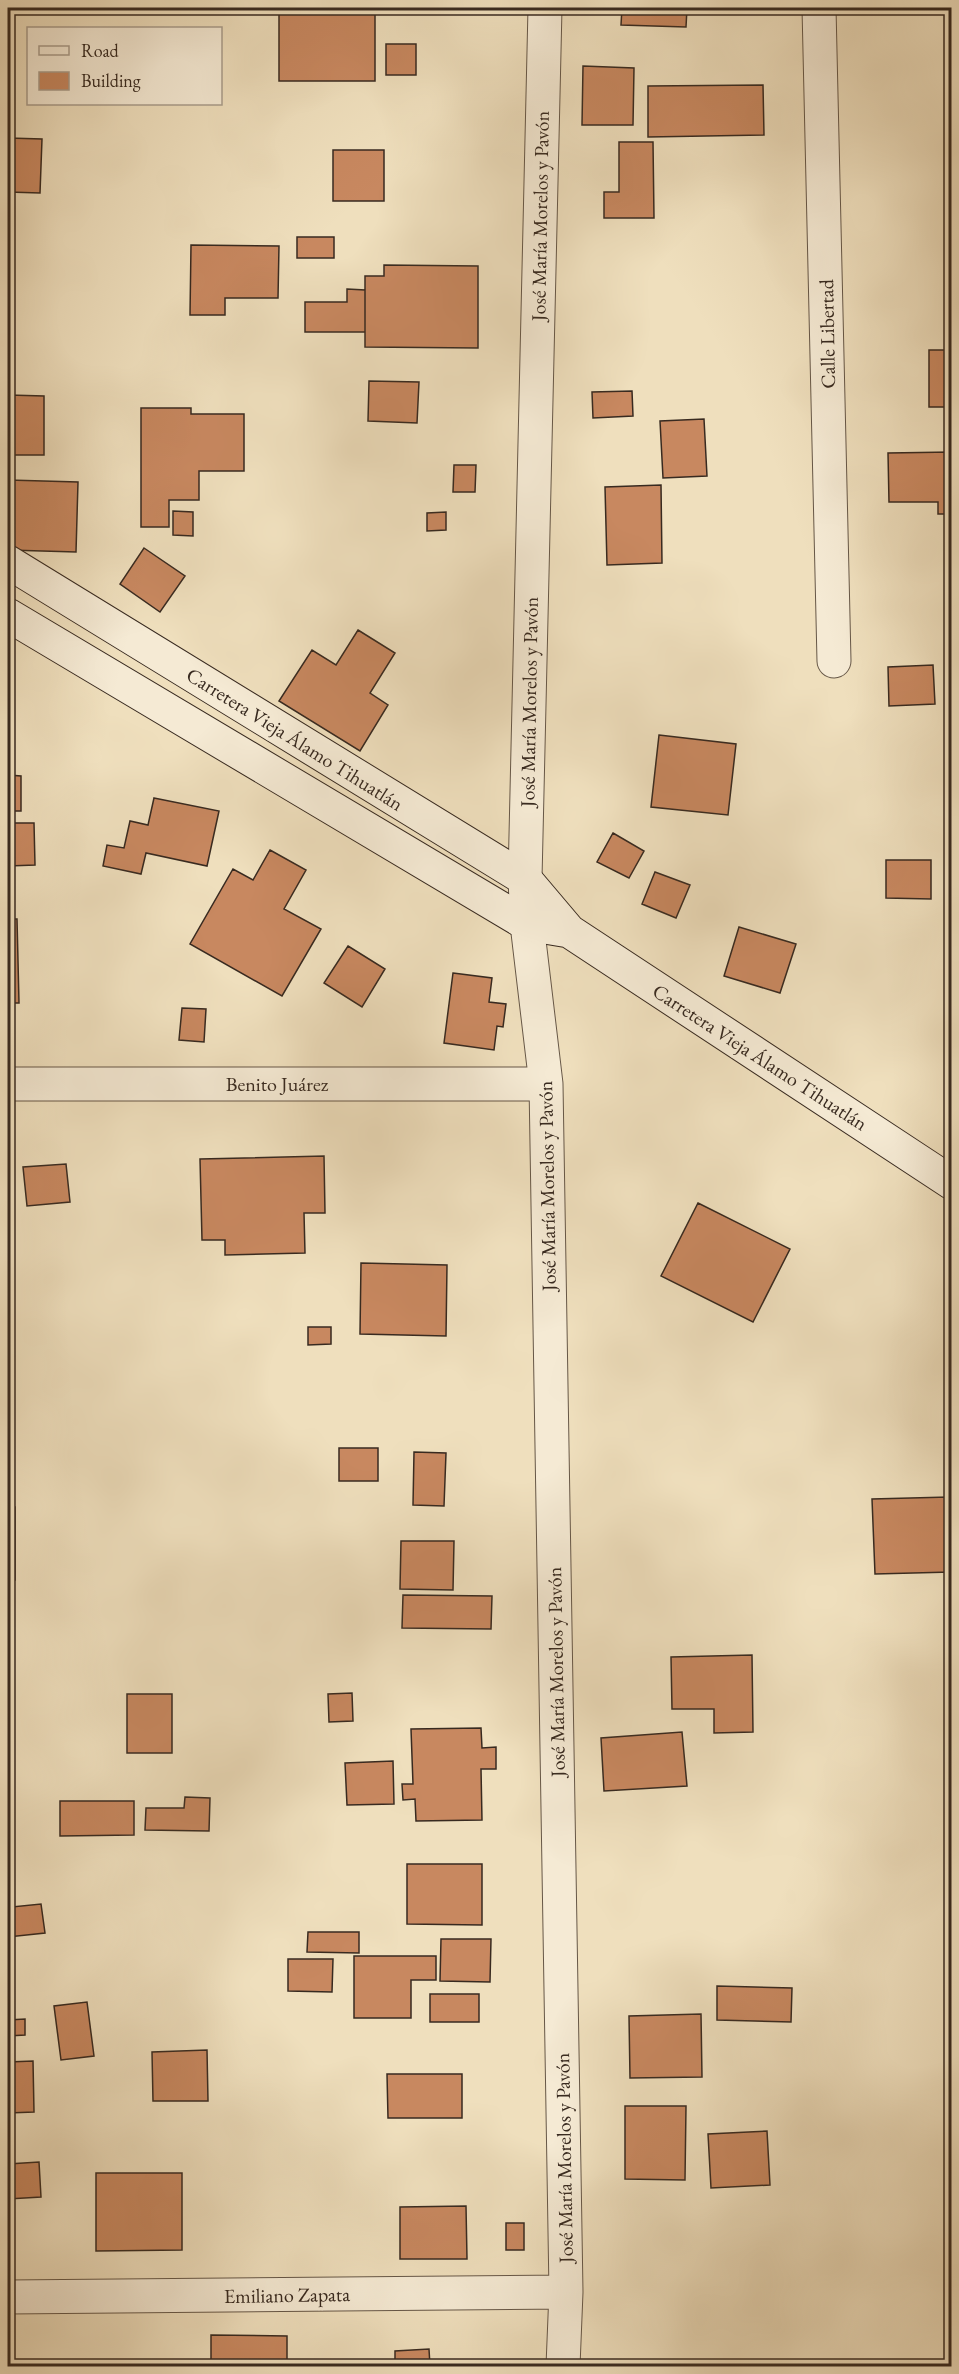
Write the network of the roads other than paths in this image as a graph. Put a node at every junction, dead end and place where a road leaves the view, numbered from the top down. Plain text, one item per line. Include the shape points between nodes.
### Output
1 (545, 8) edge
2 (819, 8) edge
3 (8, 562) edge
4 (8, 615) edge
5 (834, 661) dead end
6 (525, 879) junction
7 (527, 924) junction
8 (569, 931) junction
9 (8, 1084) edge
10 (546, 1084) junction
11 (951, 1184) edge
12 (566, 2292) junction
13 (8, 2297) edge
14 (563, 2367) edge

1 - 6 street, José María Morelos y Pavón
2 - 5 street, Calle Libertad
3 - 6 street, Carretera Vieja Álamo Tihuatlán
4 - 7 street, Carretera Vieja Álamo Tihuatlán
6 - 7 street, José María Morelos y Pavón
6 - 8 street, Carretera Vieja Álamo Tihuatlán
7 - 8 street, Carretera Vieja Álamo Tihuatlán
7 - 10 street, José María Morelos y Pavón
8 - 11 street, Carretera Vieja Álamo Tihuatlán
9 - 10 street, Benito Juárez
10 - 12 street, José María Morelos y Pavón
12 - 13 street, Emiliano Zapata
12 - 14 street, José María Morelos y Pavón

